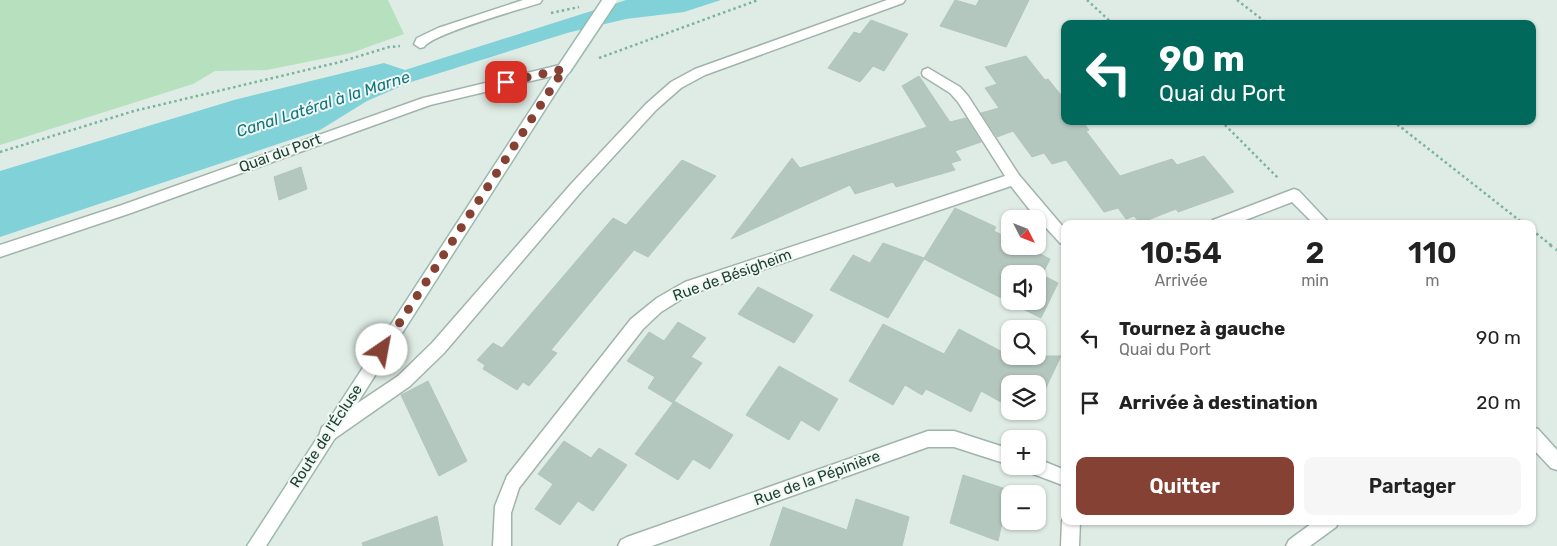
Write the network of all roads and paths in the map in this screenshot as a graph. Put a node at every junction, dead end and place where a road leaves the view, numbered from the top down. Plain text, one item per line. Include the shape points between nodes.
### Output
1 (536, 0) edge
2 (610, 0) edge
3 (758, 0) edge
4 (899, 0) edge
5 (1087, 0) edge
6 (1237, 0) edge
7 (576, 7) dead end
8 (551, 13) dead end
9 (1109, 20) edge
10 (1263, 20) edge
11 (420, 44) dead end
12 (390, 47) dead end
13 (564, 69) junction
14 (928, 73) dead end
15 (1225, 125) edge
16 (1398, 125) edge
17 (0, 152) edge
18 (1014, 179) junction
19 (1294, 196) junction
20 (1229, 220) edge
21 (1319, 220) edge
22 (1519, 220) edge
23 (1536, 233) edge
24 (1061, 235) edge
25 (1557, 250) edge
26 (0, 251) edge
27 (328, 433) junction
28 (1536, 439) edge
29 (1001, 455) edge
30 (1557, 462) edge
31 (1046, 471) edge
32 (1061, 476) edge
33 (1070, 525) edge
34 (1324, 525) edge
35 (256, 546) edge
36 (502, 546) edge
37 (627, 546) edge
38 (1070, 546) edge
39 (1295, 546) edge

1 - 11 street via 433,34
2 - 13 street, Route de l'Écluse, bridge
3 - 13 path
4 - 27 street via 700,72 676,85 651,107 576,188 438,348 404,381
5 - 9 path
6 - 10 path
7 - 8 path
12 - 17 path via 134,111
13 - 26 street, Quai du Port via 412,106
13 - 27 street, Route de l'Écluse
14 - 18 street via 964,99
15 - 19 path
16 - 22 path
18 - 24 street
18 - 36 street, Rue de Bésigheim via 690,287 652,309 513,482 501,516
19 - 20 street
19 - 21 street
23 - 25 path
27 - 35 street, Route de l'Écluse
28 - 30 street
29 - 37 street, Rue de la Pépinière via 954,439 928,439
31 - 32 street
33 - 38 street
34 - 39 street

